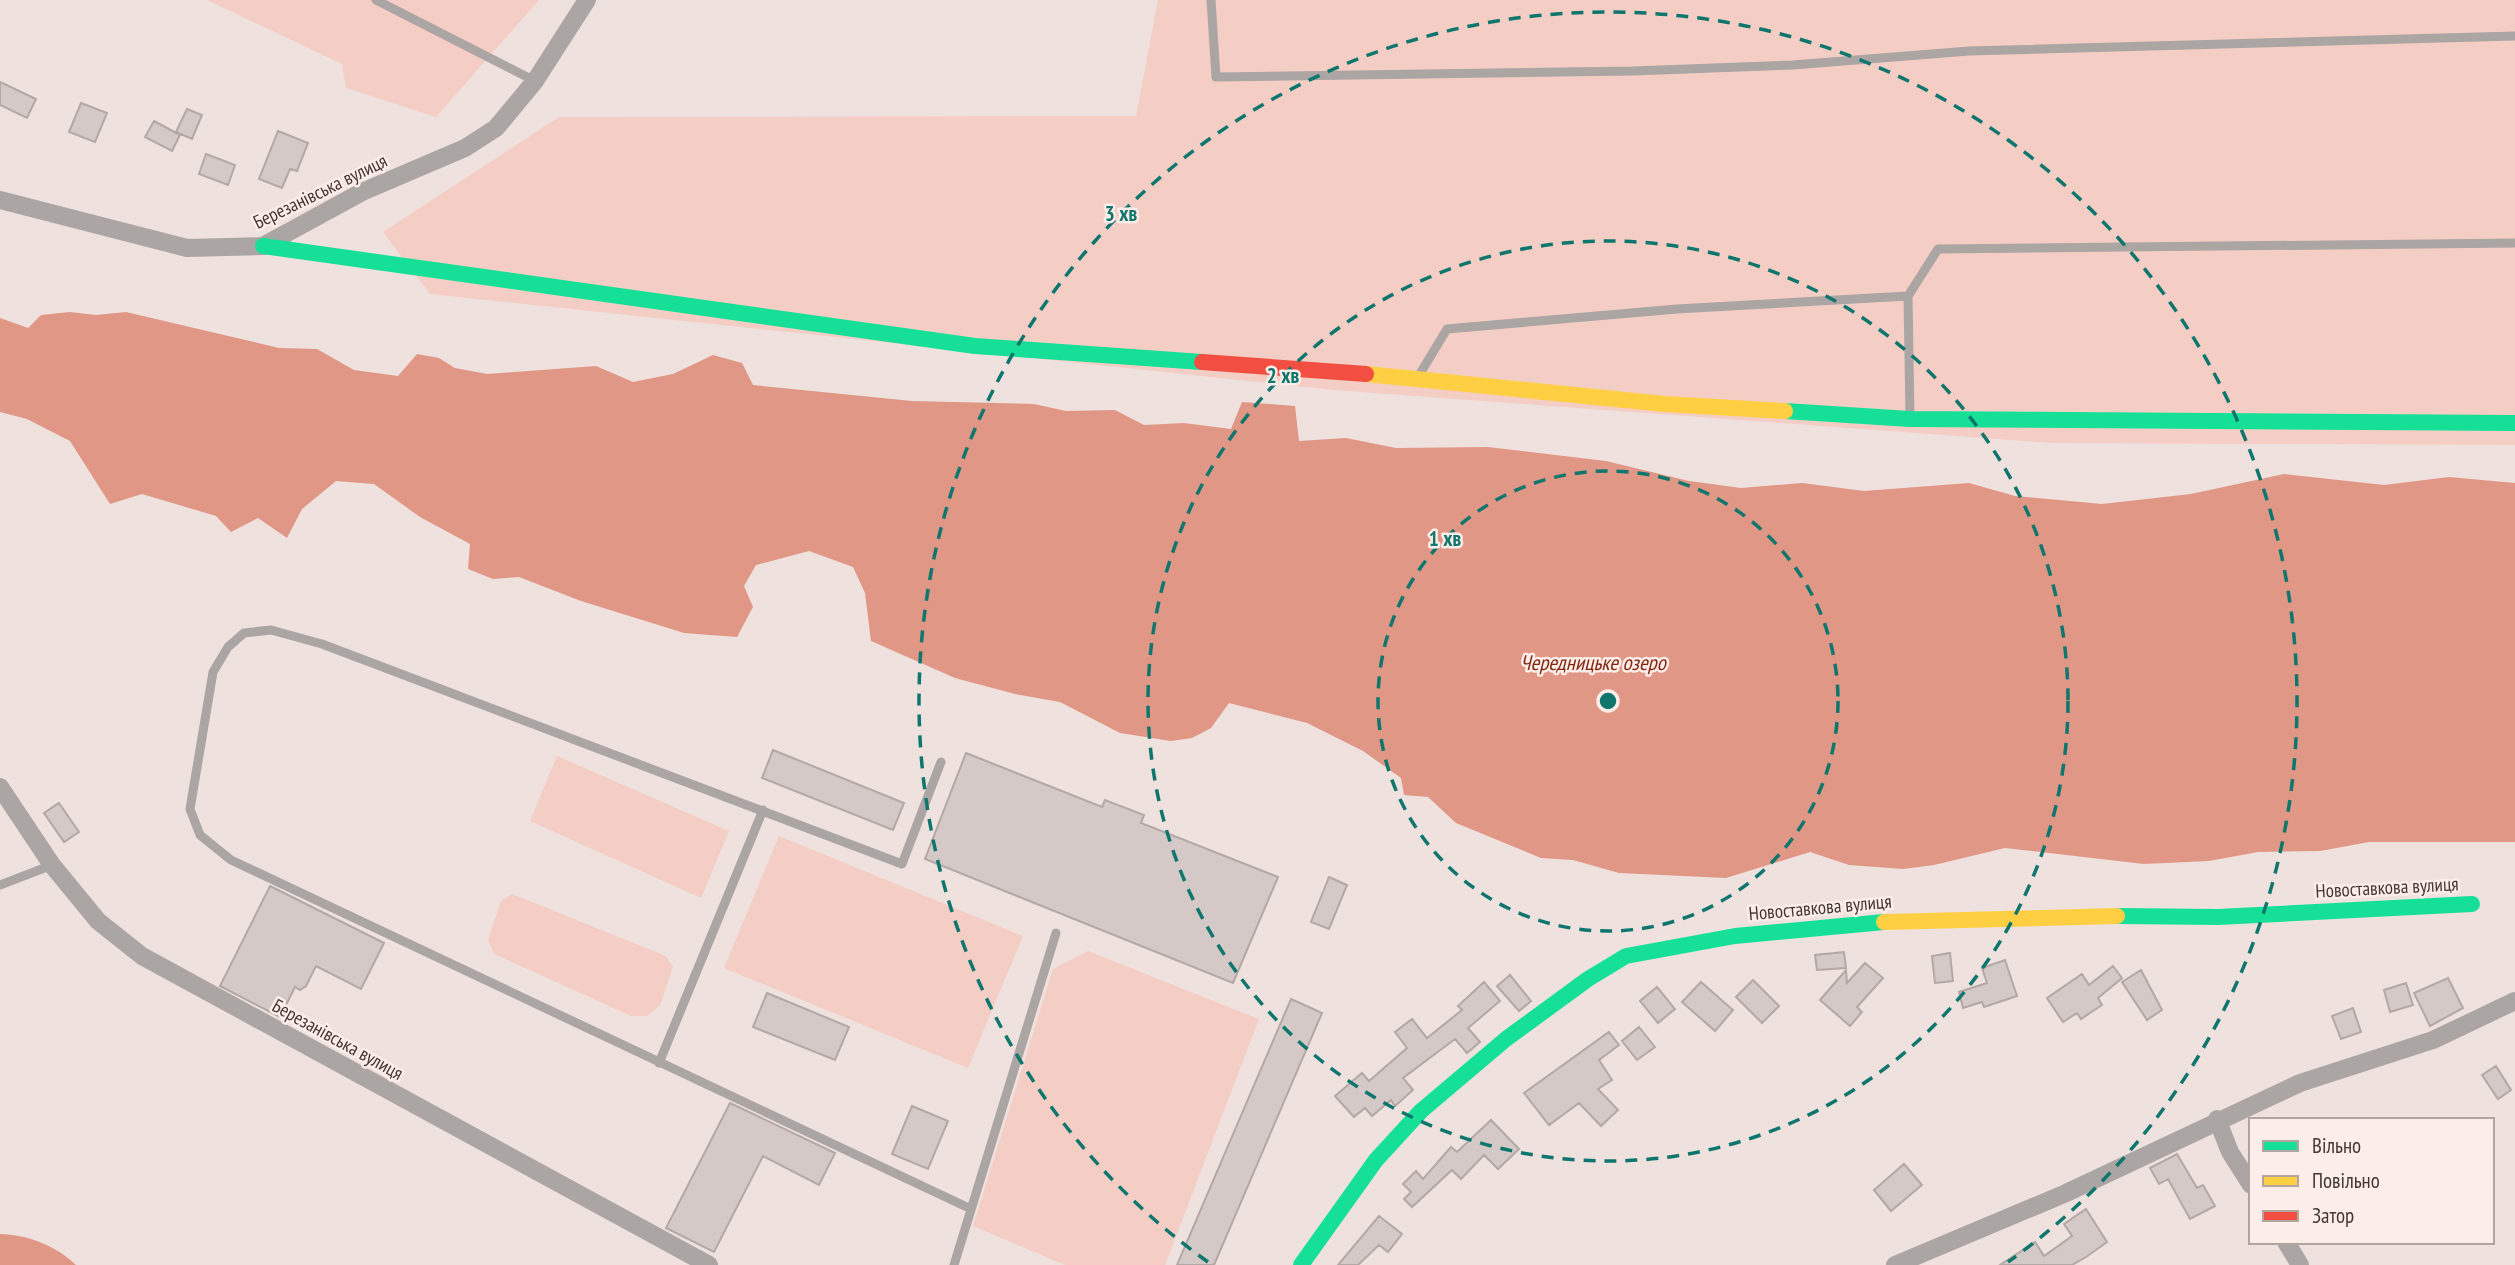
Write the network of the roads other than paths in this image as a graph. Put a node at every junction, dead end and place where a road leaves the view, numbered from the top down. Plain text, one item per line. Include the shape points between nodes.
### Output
1 (376, 0) edge
2 (587, 0) edge
3 (1211, 0) edge
4 (2515, 36) edge
5 (535, 81) junction
6 (0, 200) edge
7 (2515, 243) edge
8 (262, 246) junction
9 (1908, 296) junction
10 (1418, 378) junction
11 (1910, 419) junction
12 (2515, 423) edge
13 (941, 762) dead end
14 (0, 787) edge
15 (763, 810) junction
16 (51, 865) junction
17 (0, 885) edge
18 (2472, 904) dead end
19 (1056, 933) dead end
20 (2515, 1001) edge
21 (659, 1063) junction
22 (2217, 1119) junction
23 (2249, 1182) edge
24 (971, 1209) junction
25 (2287, 1244) edge
26 (709, 1265) edge
27 (954, 1265) edge
28 (1301, 1265) edge
29 (1895, 1265) edge
30 (2300, 1265) edge

1 - 5 lane
2 - 5 street, Березанівська вулиця
3 - 4 lane via 1216,76 1646,71 1969,51
5 - 8 street, Березанівська вулиця via 496,128 465,148 362,192
6 - 8 street, Березанівська вулиця via 187,248
7 - 9 lane via 1938,249
8 - 10 street via 975,346
9 - 10 lane via 1677,309 1447,329
9 - 11 lane
10 - 11 street via 1665,404
11 - 12 street
13 - 15 lane via 902,864
14 - 16 street, Березанівська вулиця
15 - 21 lane
15 - 21 lane via 322,644 271,629 244,633 228,647 214,671 190,808 200,835 231,860
16 - 17 lane
16 - 26 street, Березанівська вулиця via 97,921 142,956
18 - 28 street, Новоставкова вулиця via 2218,917 1902,920 1735,936 1626,956 1506,1039 1421,1111 1376,1160
19 - 24 lane
20 - 22 street via 2433,1040 2300,1083
21 - 24 lane
22 - 23 street
22 - 29 street via 2064,1194
24 - 27 lane
25 - 30 street

